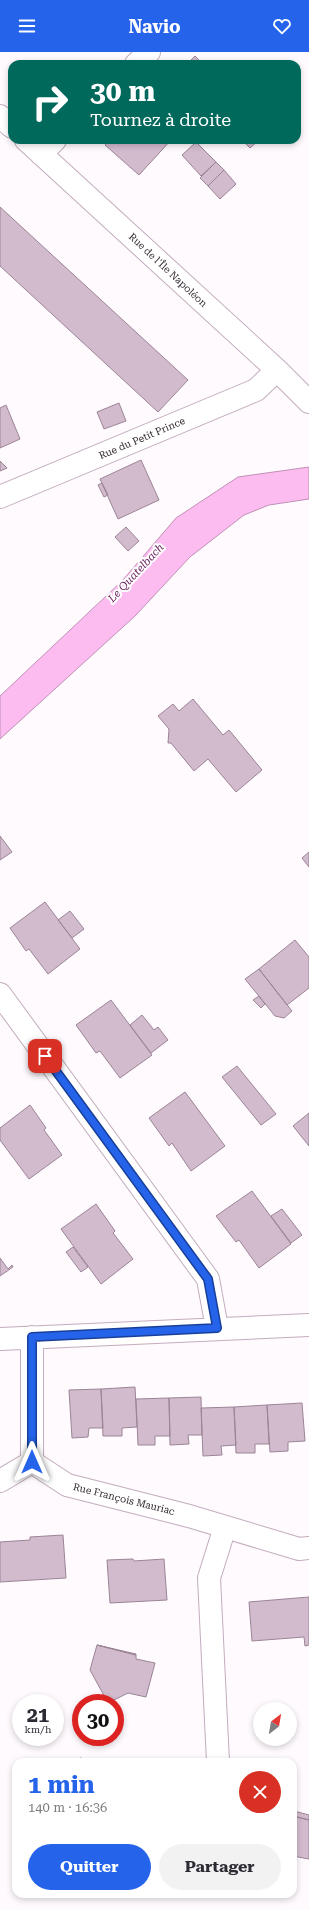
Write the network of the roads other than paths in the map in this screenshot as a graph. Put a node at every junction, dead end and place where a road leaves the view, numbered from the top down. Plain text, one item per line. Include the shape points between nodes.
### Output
1 (149, 52) edge
2 (140, 60) edge
3 (0, 116) edge
4 (8, 123) edge
5 (41, 145) edge
6 (277, 370) junction
7 (309, 402) edge
8 (0, 497) edge
9 (0, 994) edge
10 (309, 1325) edge
11 (217, 1328) junction
12 (32, 1337) junction
13 (0, 1339) edge
14 (32, 1462) junction
15 (0, 1481) edge
16 (225, 1527) junction
17 (309, 1548) edge
18 (218, 1758) edge

1 - 2 street
3 - 4 street
5 - 6 street, Rue de l'Île Napoléon
6 - 7 street, Rue de l'Île Napoléon
6 - 8 street, Rue du Petit Prince via 256,390
9 - 11 street via 208,1279
10 - 11 street
11 - 12 street
12 - 13 street
12 - 14 street
14 - 15 street
14 - 16 street, Rue François Mauriac via 67,1485
16 - 17 street, Rue François Mauriac via 299,1549
16 - 18 street via 209,1578

